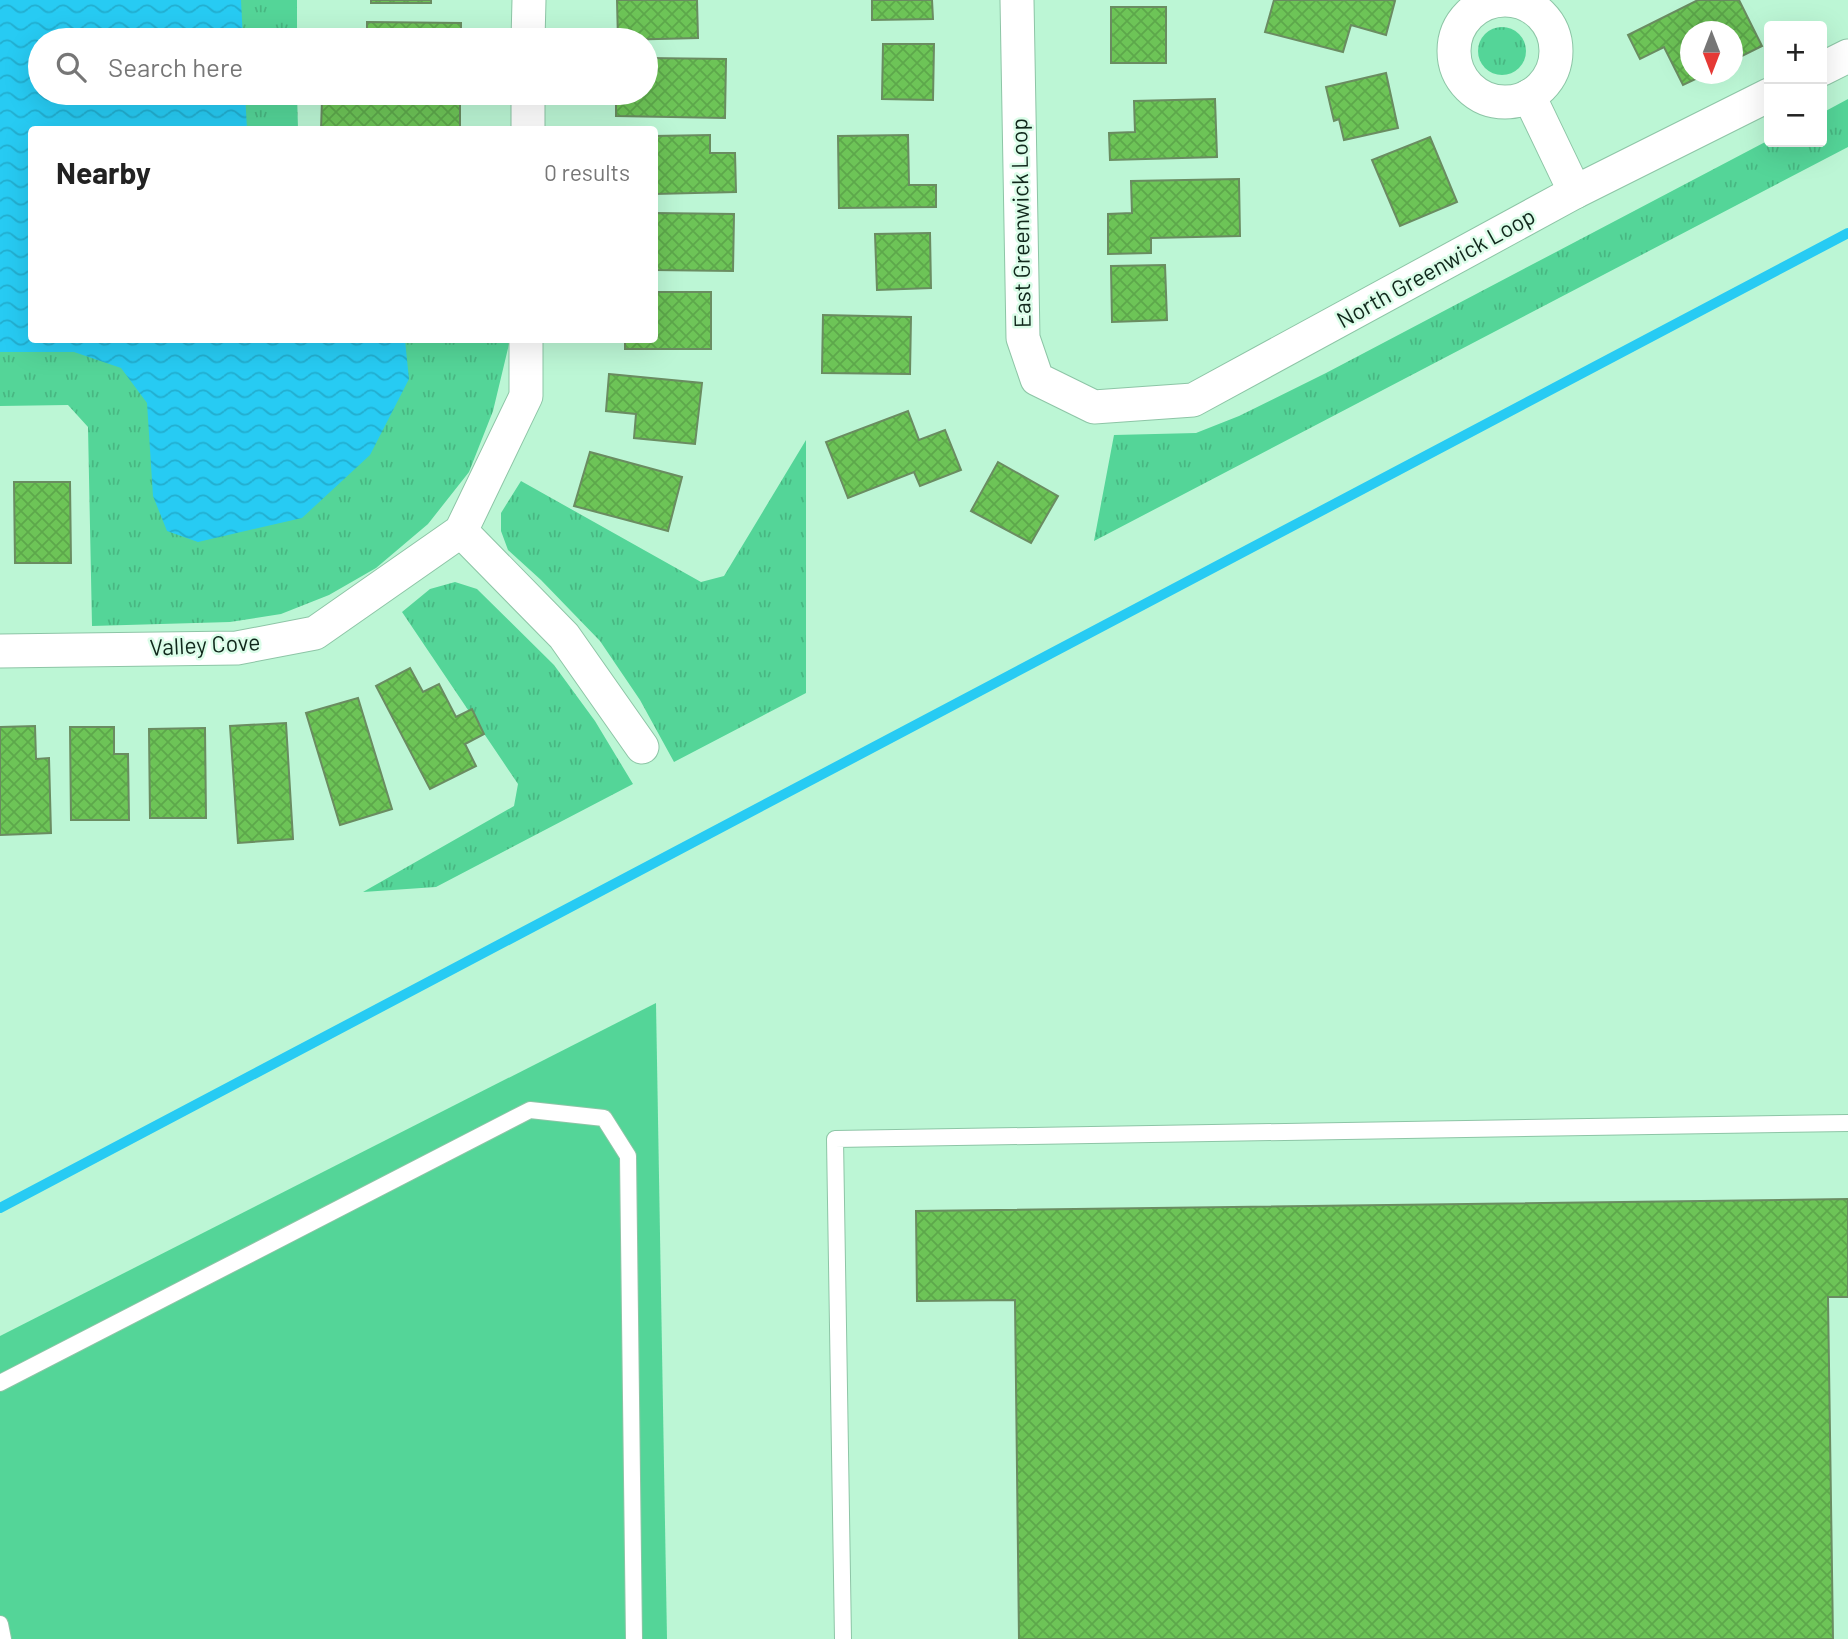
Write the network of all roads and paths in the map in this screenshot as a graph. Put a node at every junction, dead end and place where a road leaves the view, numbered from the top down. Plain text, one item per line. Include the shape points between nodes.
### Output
1 (529, 0) edge
2 (1017, 0) edge
3 (528, 28) edge
4 (1848, 56) edge
5 (1827, 66) edge
6 (1529, 96) dead end
7 (1764, 98) edge
8 (528, 105) edge
9 (528, 126) edge
10 (1575, 192) junction
11 (526, 343) edge
12 (1094, 407) joint
13 (461, 531) junction
14 (0, 651) edge
15 (642, 747) dead end
16 (1848, 1123) edge
17 (0, 1383) edge
18 (0, 1624) edge
19 (3, 1639) edge
20 (634, 1639) edge
21 (843, 1639) edge

1 - 3 street
2 - 12 street, East Greenwick Loop via 1023,338 1037,379
4 - 5 street
6 - 10 street
7 - 10 street, North Greenwick Loop
8 - 9 street
10 - 12 street, North Greenwick Loop via 1193,400
11 - 13 street via 526,396
13 - 14 street, Valley Cove via 315,633 237,648
13 - 15 street via 565,636
16 - 21 lane via 835,1139
17 - 20 lane via 530,1110 604,1118 628,1156
18 - 19 lane

